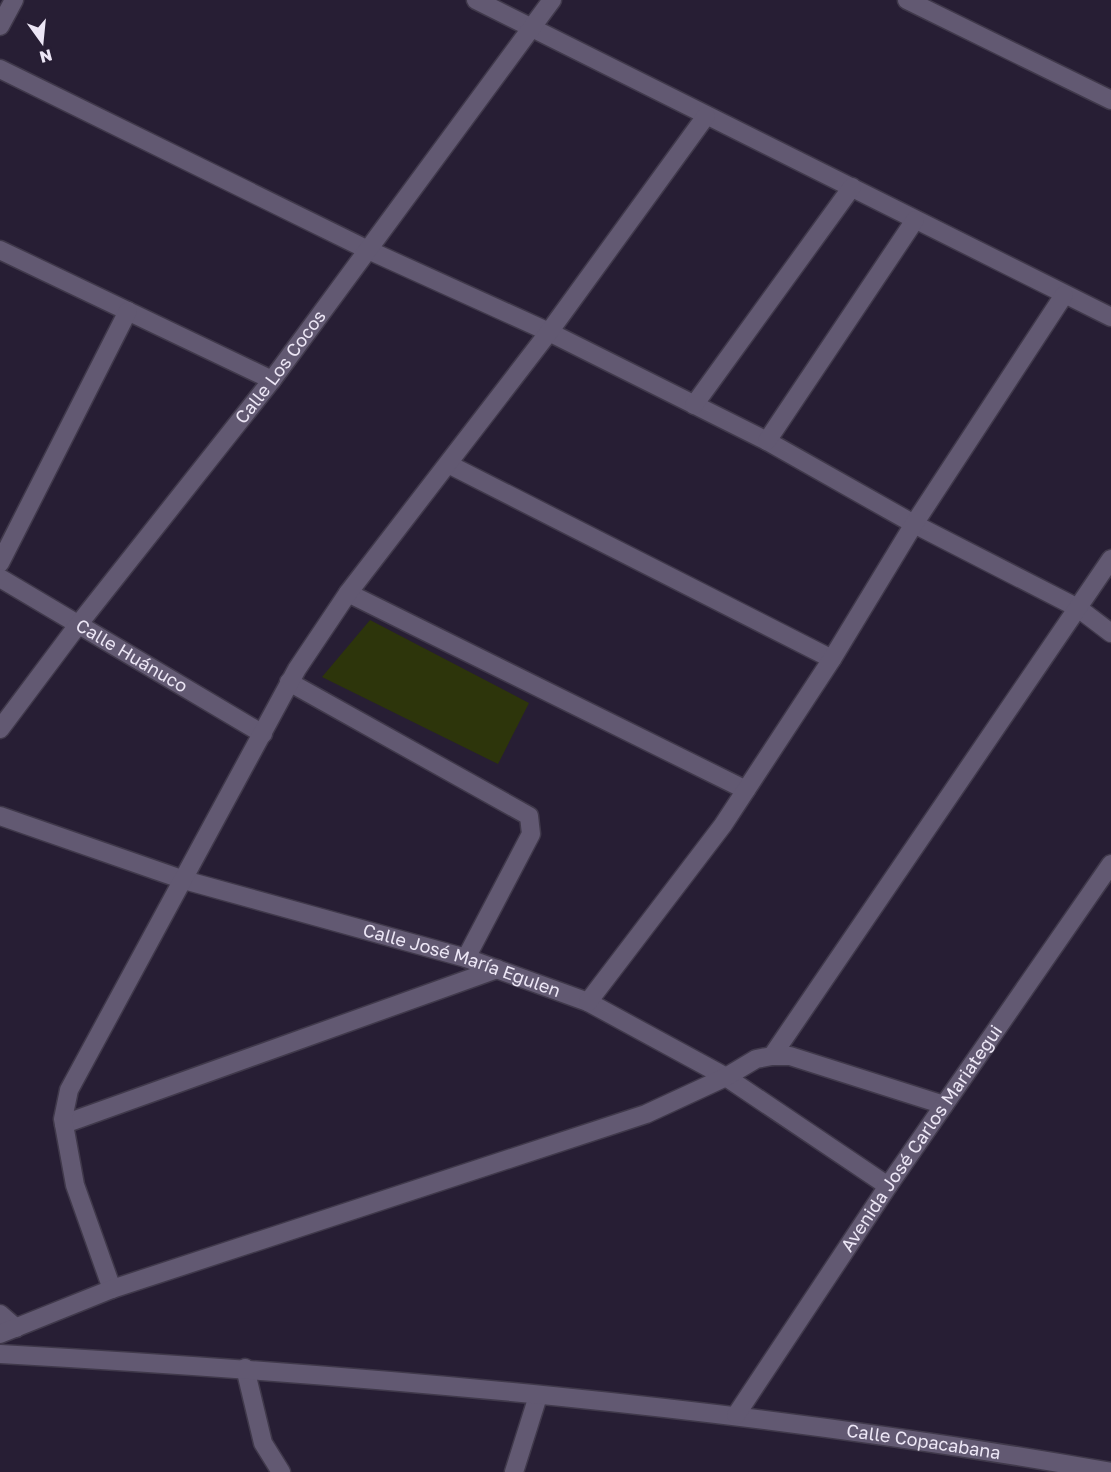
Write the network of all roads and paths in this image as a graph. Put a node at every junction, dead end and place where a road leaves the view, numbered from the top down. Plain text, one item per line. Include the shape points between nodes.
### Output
1 (14, 0) edge
2 (476, 0) edge
3 (552, 0) edge
4 (908, 0) edge
5 (0, 26) edge
6 (530, 27) junction
7 (0, 69) edge
8 (1111, 100) edge
9 (706, 116) junction
10 (852, 187) junction
11 (915, 220) junction
12 (366, 249) junction
13 (0, 250) edge
14 (1064, 295) junction
15 (128, 311) junction
16 (1111, 317) edge
17 (549, 332) junction
18 (272, 380) junction
19 (694, 405) junction
20 (767, 441) junction
21 (448, 464) junction
22 (914, 524) junction
23 (1111, 559) edge
24 (0, 563) edge
25 (0, 578) edge
26 (348, 593) junction
27 (1078, 608) junction
28 (78, 625) junction
29 (1111, 633) edge
30 (832, 659) junction
31 (290, 682) junction
32 (0, 729) edge
33 (262, 734) junction
34 (746, 790) junction
35 (0, 816) edge
36 (1111, 864) edge
37 (184, 880) junction
38 (466, 958) junction
39 (497, 969) junction
40 (588, 1002) junction
41 (772, 1056) junction
42 (726, 1077) junction
43 (945, 1105) junction
44 (64, 1124) junction
45 (888, 1186) junction
46 (112, 1289) junction
47 (0, 1314) edge
48 (8, 1331) edge
49 (0, 1354) edge
50 (245, 1368) junction
51 (538, 1396) junction
52 (736, 1414) junction
53 (281, 1472) edge
54 (514, 1472) edge
55 (1111, 1472) edge

1 - 5 street
2 - 6 street
3 - 6 street, Calle Los Cocos
4 - 8 street
6 - 9 street
6 - 12 street, Calle Los Cocos
7 - 12 street
9 - 10 street
9 - 17 street
10 - 11 street
10 - 19 street
11 - 14 street
11 - 20 street
12 - 17 street
12 - 18 street, Calle Los Cocos
13 - 15 street
14 - 16 street
14 - 22 street
15 - 18 street
15 - 24 street
17 - 19 street
17 - 21 street
18 - 28 street, Calle Los Cocos
19 - 20 street
20 - 22 street
21 - 26 street
21 - 30 street
22 - 27 street
22 - 30 street
23 - 27 street
25 - 28 street, Calle Huánuco
26 - 31 street
26 - 34 street
27 - 29 street
27 - 41 street
28 - 32 street, Calle Los Cocos
28 - 33 street, Calle Huánuco
30 - 34 street
31 - 33 street
31 - 38 street via 530,816 531,834
33 - 37 street
34 - 40 street
35 - 37 street, Calle José María Egulen
36 - 43 street, Avenida José Carlos Mariategui
37 - 38 street, Calle José María Egulen
37 - 44 street via 69,1090
38 - 39 street, Calle José María Egulen
39 - 40 street, Calle José María Egulen
39 - 44 street
40 - 42 street, Calle José María Egulen
41 - 42 street via 756,1059
41 - 43 street via 790,1056
42 - 45 street, Calle José María Egulen
42 - 46 street via 646,1114
43 - 45 street, Avenida José Carlos Mariategui
44 - 46 street via 75,1185
45 - 52 street, Avenida José Carlos Mariategui
46 - 48 street
47 - 48 street
49 - 50 street, Calle Copacabana
50 - 51 street, Calle Copacabana
50 - 53 street via 263,1443
51 - 52 street, Calle Copacabana
51 - 54 street
52 - 55 street, Calle Copacabana via 973,1447

